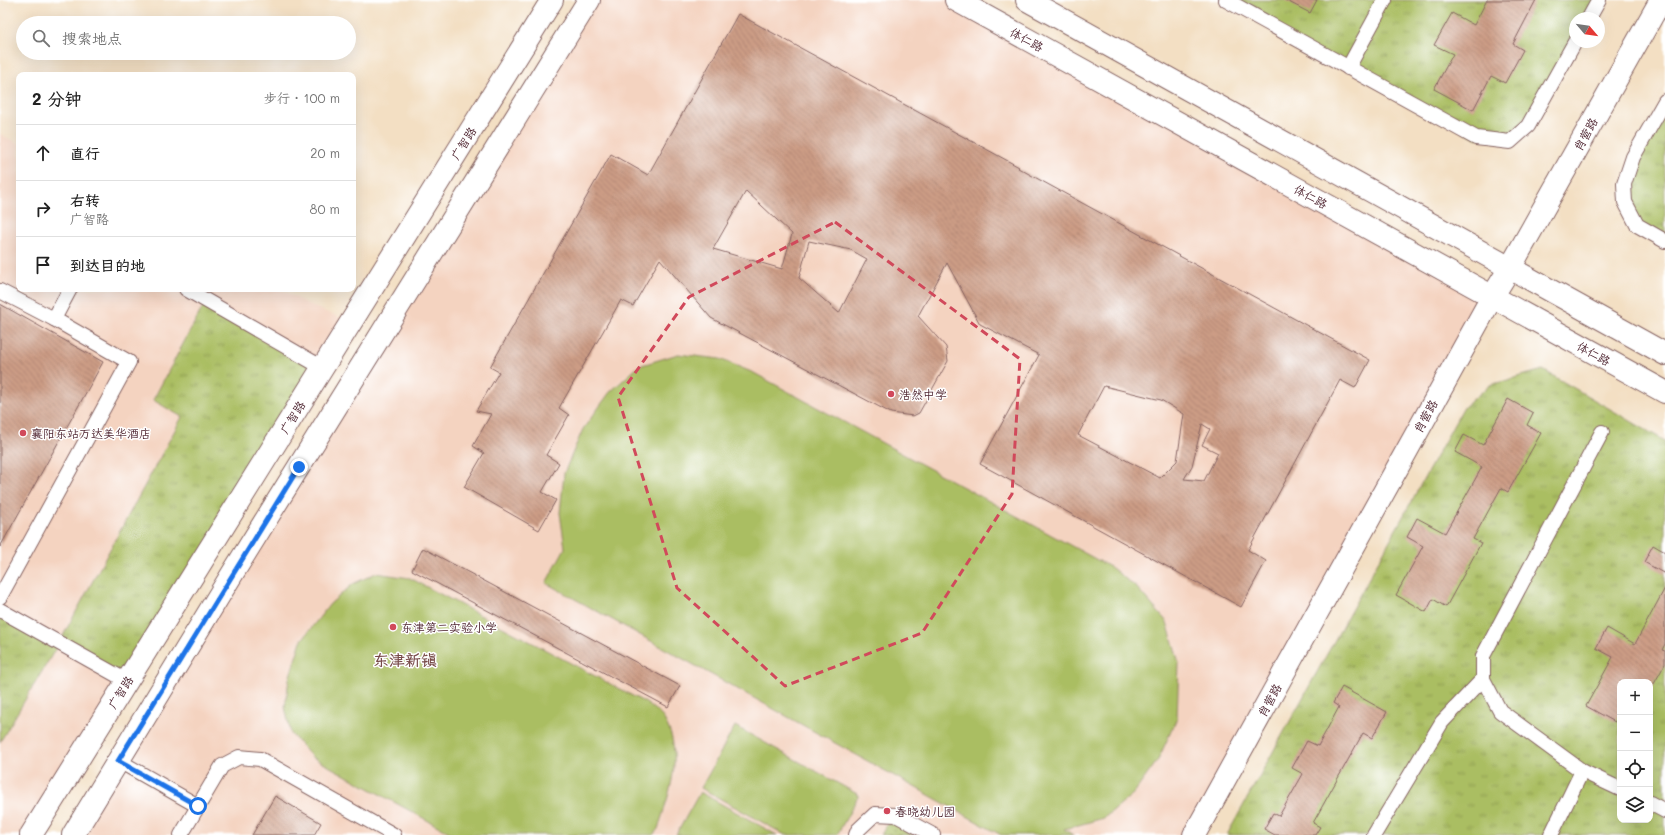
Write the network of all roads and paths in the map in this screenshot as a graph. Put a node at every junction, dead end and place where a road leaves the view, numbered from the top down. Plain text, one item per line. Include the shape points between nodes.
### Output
1 (552, 0) edge
2 (589, 0) edge
3 (956, 0) edge
4 (1027, 0) edge
5 (1226, 0) edge
6 (1385, 0) edge
7 (1599, 0) edge
8 (1661, 0) edge
9 (1592, 12) edge
10 (1572, 48) edge
11 (1348, 68) junction
12 (1665, 100) edge
13 (1665, 241) edge
14 (1510, 268) junction
15 (0, 291) edge
16 (68, 292) edge
17 (191, 292) edge
18 (1492, 297) junction
19 (54, 319) junction
20 (1665, 354) edge
21 (323, 368) junction
22 (1665, 392) edge
23 (1602, 432) dead end
24 (0, 597) edge
25 (0, 610) edge
26 (1482, 679) junction
27 (127, 681) junction
28 (118, 761) junction
29 (1582, 771) junction
30 (1617, 788) edge
31 (198, 806) junction
32 (31, 835) edge
33 (73, 835) edge
34 (181, 835) edge
35 (394, 835) edge
36 (856, 835) edge
37 (933, 835) edge
38 (1194, 835) edge
39 (1374, 835) edge
40 (1551, 835) edge

1 - 21 street, 广智路
2 - 28 street
3 - 18 street, 体仁路
4 - 14 street
5 - 11 lane
6 - 11 lane
7 - 9 lane
8 - 14 street, 肖营路
10 - 11 lane via 1528,126 1510,142 1476,138
12 - 13 lane via 1633,157 1624,184 1625,202 1637,225
14 - 18 street, 肖营路
14 - 20 street
15 - 19 lane
16 - 19 lane
17 - 21 lane
18 - 22 street, 体仁路
18 - 38 street, 肖营路
19 - 24 lane via 129,362
21 - 27 street, 广智路
23 - 26 lane via 1483,656
25 - 27 lane
26 - 29 lane via 1500,711
26 - 39 lane via 1442,722
27 - 32 street, 广智路
28 - 31 lane
28 - 33 street
29 - 30 lane
29 - 40 lane
31 - 34 lane
31 - 35 lane via 222,766 239,757 260,759
36 - 37 lane via 876,814 896,815

